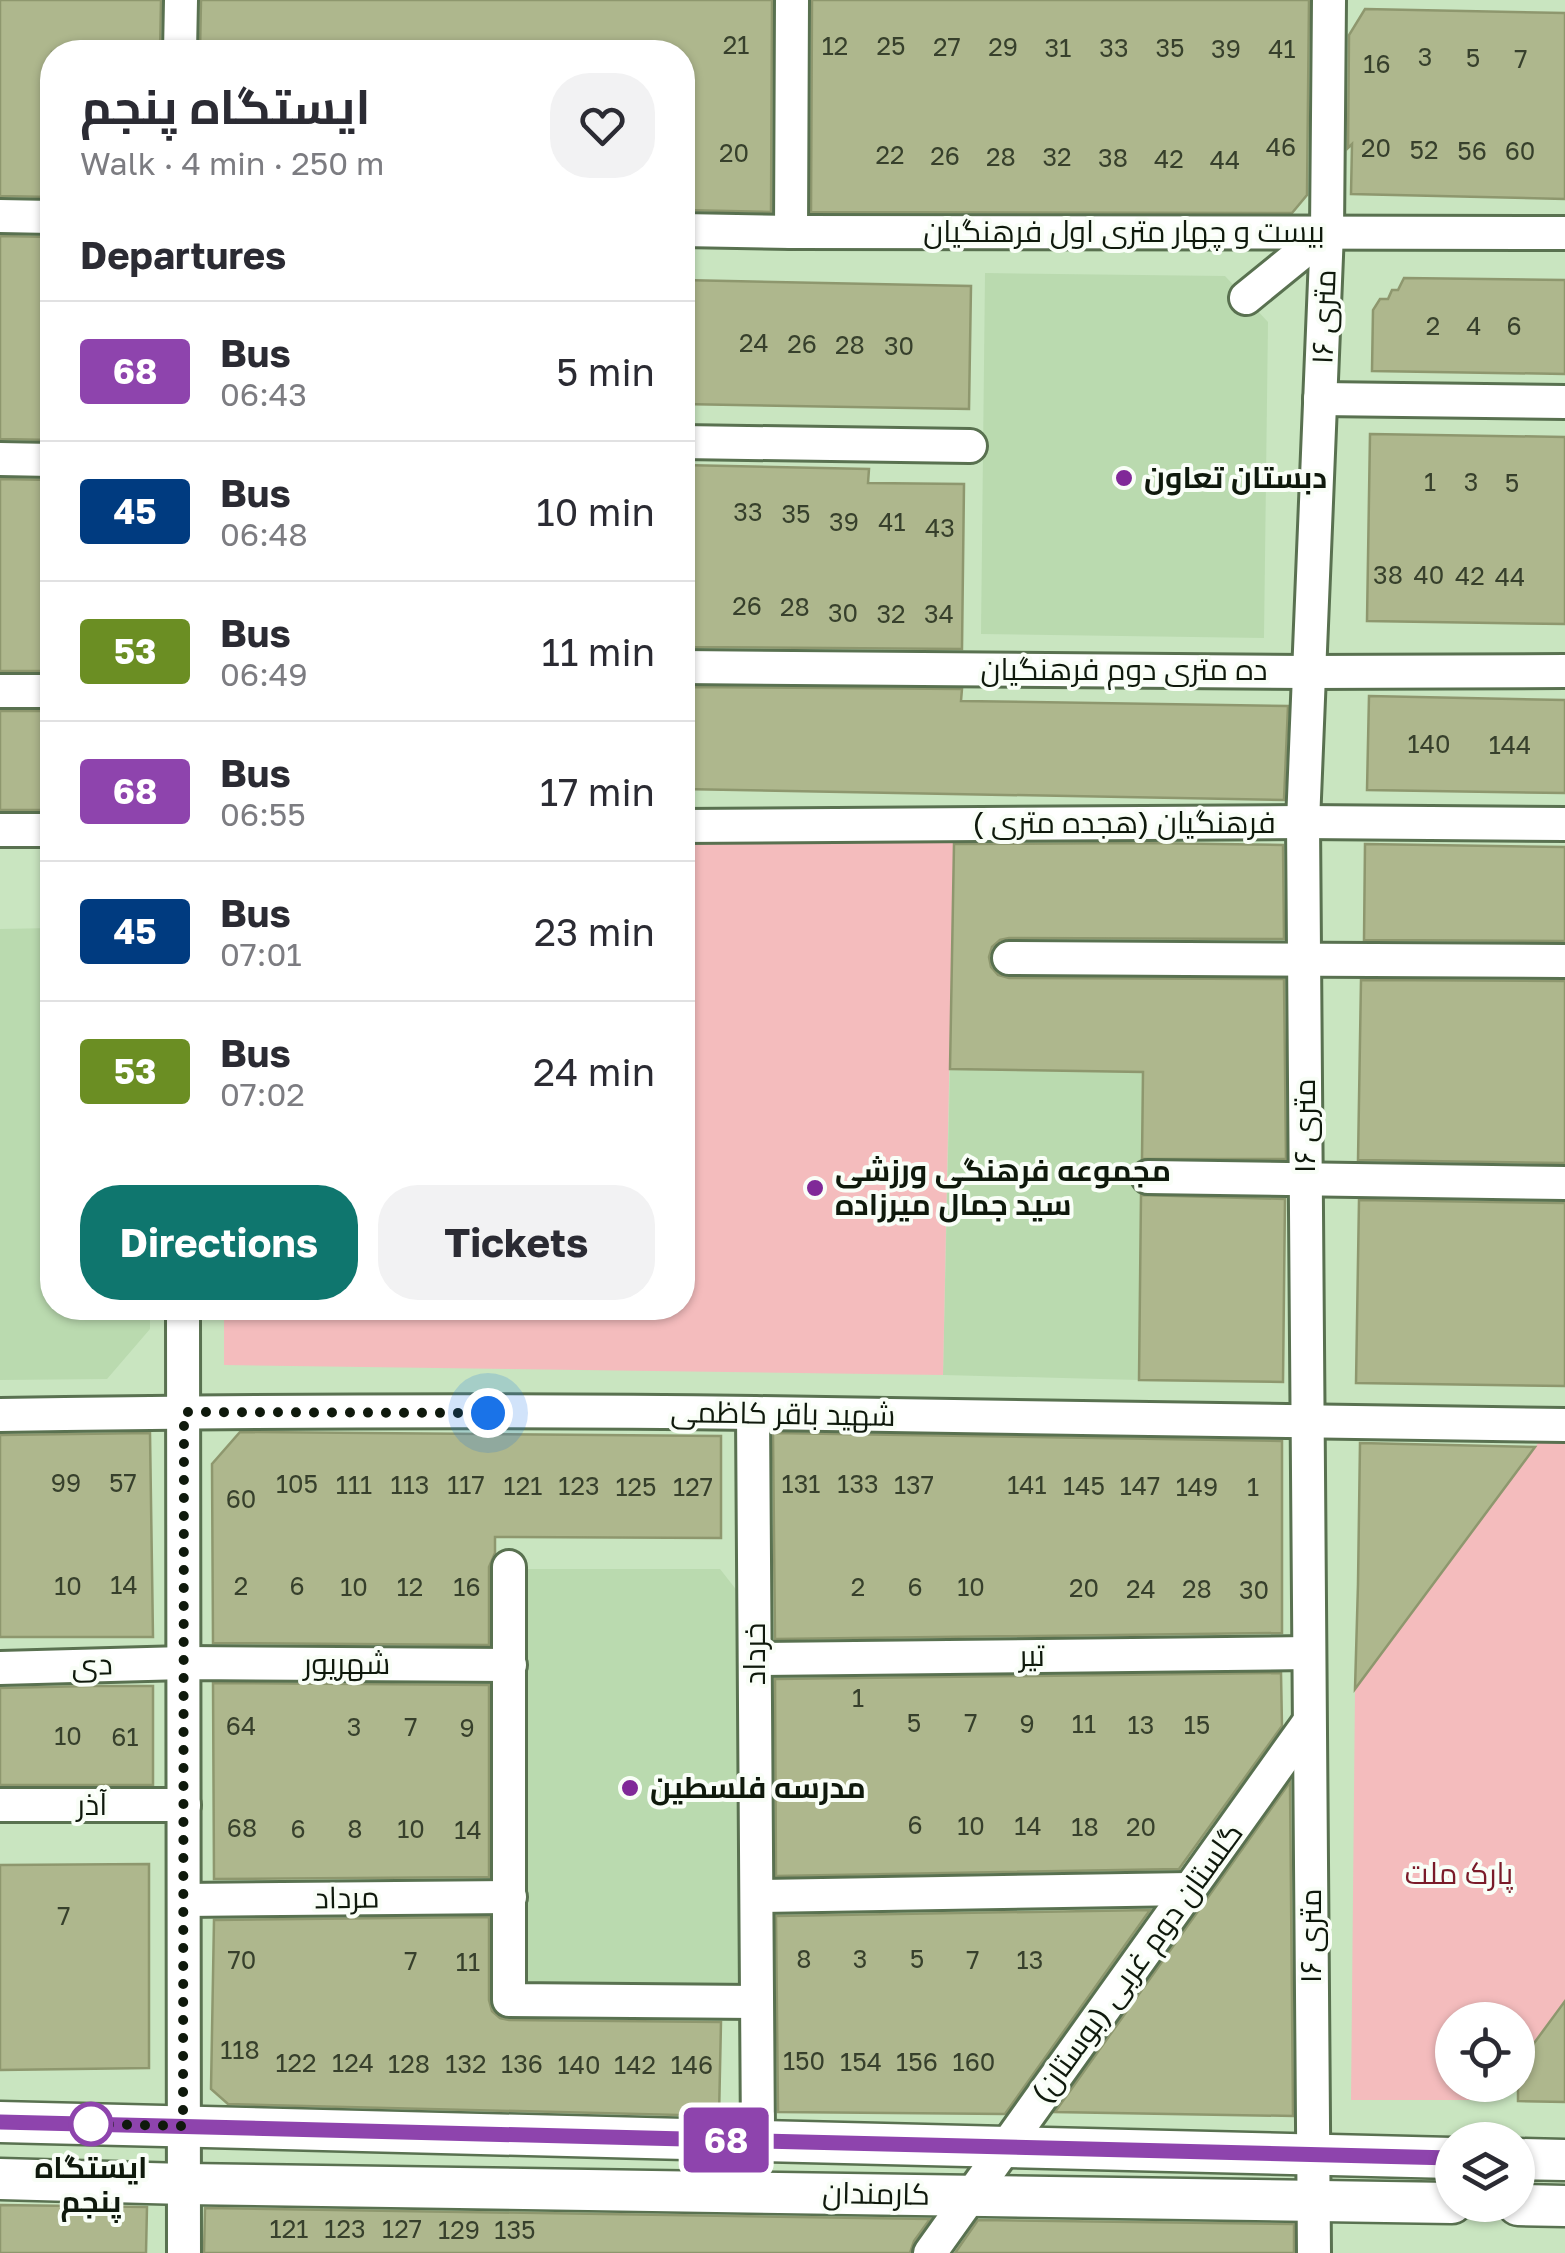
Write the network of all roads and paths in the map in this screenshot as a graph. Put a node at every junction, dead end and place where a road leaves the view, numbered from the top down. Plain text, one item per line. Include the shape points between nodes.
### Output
1 (181, 0) edge
2 (792, 0) edge
3 (1329, 0) edge
4 (180, 40) edge
5 (0, 216) edge
6 (40, 217) edge
7 (695, 230) edge
8 (791, 232) junction
9 (1327, 232) junction
10 (1565, 233) edge
11 (1246, 298) dead end
12 (1320, 399) junction
13 (1565, 402) edge
14 (695, 442) edge
15 (970, 446) dead end
16 (0, 459) edge
17 (40, 460) edge
18 (695, 666) edge
19 (1565, 671) edge
20 (1307, 672) junction
21 (0, 691) edge
22 (40, 691) edge
23 (1302, 822) junction
24 (1565, 824) edge
25 (695, 826) edge
26 (0, 830) edge
27 (40, 830) edge
28 (1009, 958) dead end
29 (1565, 960) edge
30 (1304, 961) junction
31 (1148, 1177) dead end
32 (1305, 1178) junction
33 (1565, 1183) edge
34 (183, 1320) edge
35 (184, 1412) junction
36 (753, 1413) junction
37 (0, 1415) edge
38 (1308, 1423) junction
39 (1565, 1425) edge
40 (509, 1567) dead end
41 (1309, 1653) junction
42 (754, 1659) junction
43 (184, 1663) junction
44 (510, 1664) junction
45 (0, 1668) edge
46 (1310, 1722) junction
47 (0, 1805) edge
48 (184, 1805) junction
49 (1189, 1889) junction
50 (757, 1896) junction
51 (510, 1897) junction
52 (184, 1900) junction
53 (757, 2002) junction
54 (0, 2122) edge
55 (183, 2126) junction
56 (758, 2140) junction
57 (1005, 2147) junction
58 (1312, 2155) junction
59 (1435, 2158) edge
60 (1535, 2159) edge
61 (1565, 2160) edge
62 (0, 2179) edge
63 (185, 2184) junction
64 (970, 2195) junction
65 (1314, 2200) junction
66 (1435, 2204) edge
67 (1535, 2205) edge
68 (1565, 2206) edge
69 (184, 2253) edge
70 (930, 2253) edge
71 (1314, 2253) edge

1 - 4 street
2 - 8 street
3 - 9 street, ۱۶ متری
5 - 6 street
7 - 8 street, بیست و چهار متری اول فرهنگیان
8 - 9 street, بیست و چهار متری اول فرهنگیان
9 - 10 street, بیست و چهار متری اول فرهنگیان
9 - 11 street
9 - 12 street, ۱۶ متری
12 - 13 street
12 - 20 street, ۱۶ متری
14 - 15 street
16 - 17 street
18 - 20 street, ده متری دوم فرهنگیان
19 - 20 street, ده متری دوم فرهنگیان
20 - 23 street, ۱۶ متری
21 - 22 street
23 - 24 street, فرهنگیان (هجده متری )
23 - 25 street, فرهنگیان (هجده متری )
23 - 30 street, ۱۶ متری
26 - 27 street
28 - 30 street
29 - 30 street
30 - 32 street, ۱۶ متری
31 - 32 street
32 - 33 street
32 - 38 street, ۱۶ متری
34 - 35 street
35 - 36 street, شهید باقر کاظمی
35 - 37 street, شهید باقر کاظمی
35 - 43 street
36 - 38 street, شهید باقر کاظمی
36 - 42 street, خرداد
38 - 39 street, شهید باقر کاظمی
38 - 41 street, ۱۶ متری
40 - 44 street
41 - 42 street, تیر
41 - 46 street, ۱۶ متری
42 - 50 street, خرداد
43 - 44 street, شهریور
43 - 45 street, دی
43 - 48 street
44 - 51 street
46 - 49 street, گلستان دوم غربی (بوستان)
46 - 58 street, ۱۶ متری
47 - 48 street, آذر
48 - 52 street
49 - 50 street
49 - 57 street, گلستان دوم غربی (بوستان)
50 - 53 street, خرداد
51 - 52 street, مرداد
51 - 53 street via 509,2000
52 - 55 street
53 - 56 street, خرداد
54 - 55 main road, کارمندان
55 - 56 main road, کارمندان
55 - 63 street
56 - 57 main road, کارمندان
57 - 58 main road, کارمندان
57 - 64 street, گلستان دوم غربی (بوستان)
58 - 59 main road, کارمندان
58 - 65 street, ۱۶ متری
60 - 61 main road
62 - 63 main road, کارمندان
63 - 64 main road, کارمندان
63 - 69 street
64 - 65 main road, کارمندان
64 - 70 street, گلستان دوم غربی (بوستان)
65 - 66 main road, کارمندان
65 - 71 street, ۱۶ متری
67 - 68 main road

